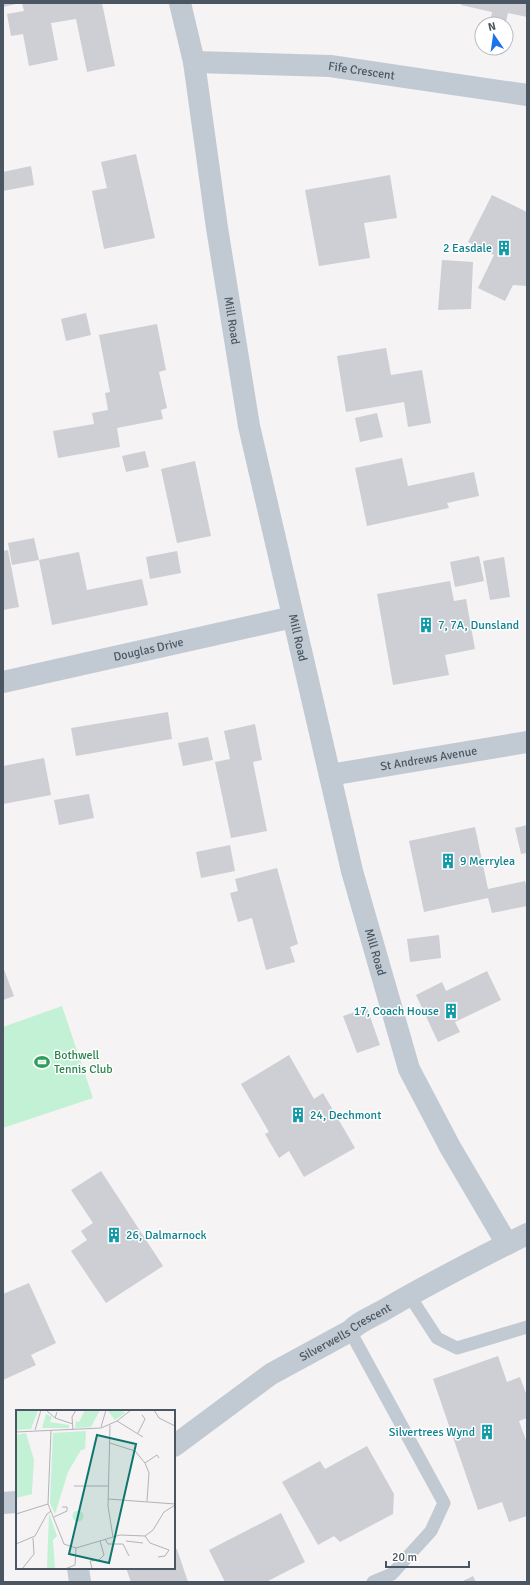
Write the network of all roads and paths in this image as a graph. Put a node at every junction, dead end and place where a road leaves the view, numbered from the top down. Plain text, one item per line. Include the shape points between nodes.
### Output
1 (180, 3) edge
2 (194, 62) junction
3 (527, 95) edge
4 (293, 617) junction
5 (3, 682) edge
6 (527, 742) edge
7 (330, 775) junction
8 (527, 1234) edge
9 (507, 1244) junction
10 (410, 1295) junction
11 (527, 1327) edge
12 (350, 1331) junction
13 (175, 1445) edge
14 (16, 1502) edge
15 (3, 1503) edge
16 (78, 1569) edge
17 (80, 1582) edge
18 (373, 1582) edge

1 - 2 street, Mill Road
2 - 3 street, Fife Crescent via 330,66
2 - 4 street, Mill Road via 217,228 249,426
4 - 5 street, Douglas Drive
4 - 7 street, Mill Road
6 - 7 street, St Andrews Avenue
7 - 9 street, Mill Road via 352,870 409,1069 450,1148
8 - 9 street, Silverwells Crescent
9 - 10 street, Silverwells Crescent
10 - 11 lane via 437,1338 457,1348
10 - 12 street, Silverwells Crescent via 356,1324
12 - 13 street, Silverwells Crescent via 271,1374
12 - 18 lane via 444,1503 431,1531 392,1574
14 - 15 street
16 - 17 street

